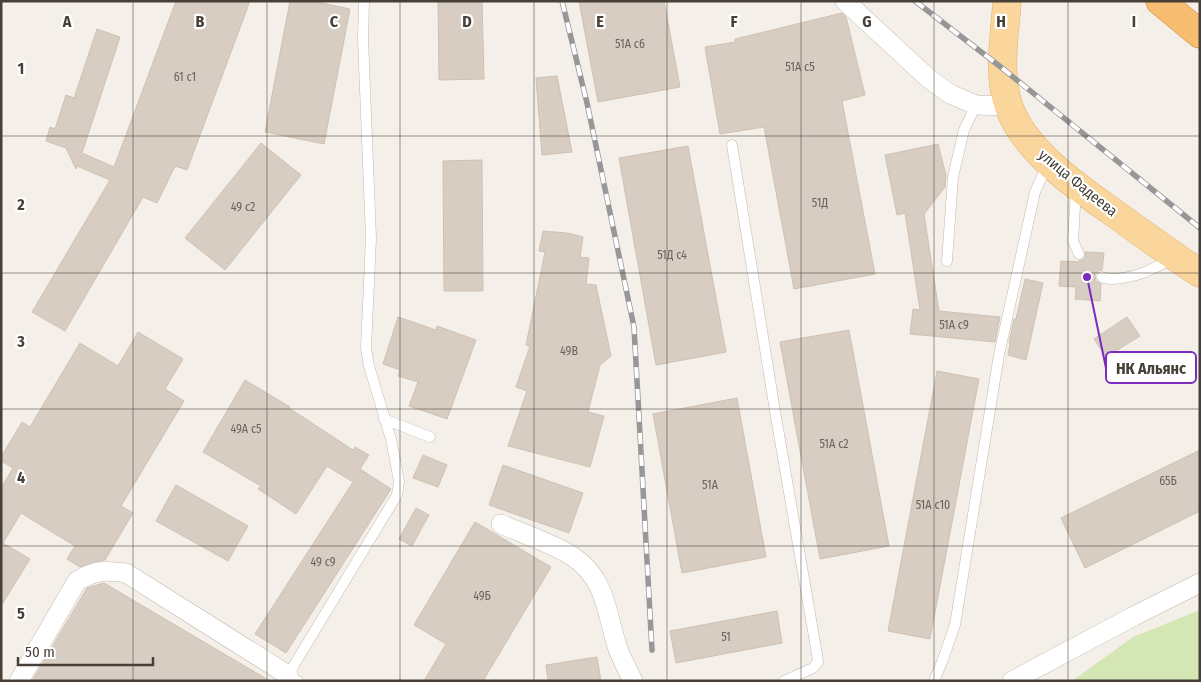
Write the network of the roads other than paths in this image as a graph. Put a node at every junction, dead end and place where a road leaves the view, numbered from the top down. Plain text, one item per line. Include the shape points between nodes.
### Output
1 (364, 1) edge
2 (845, 1) edge
3 (1007, 1) edge
4 (1160, 1) edge
5 (1184, 1) edge
6 (1200, 34) edge
7 (976, 105) junction
8 (1008, 106) junction
9 (732, 145) dead end
10 (1048, 162) junction
11 (1077, 185) junction
12 (1079, 254) dead end
13 (1175, 257) junction
14 (947, 261) dead end
15 (1200, 273) edge
16 (1102, 277) dead end
17 (384, 418) junction
18 (430, 437) dead end
19 (502, 524) dead end
20 (1200, 583) edge
21 (293, 678) edge
22 (19, 681) edge
23 (633, 681) edge
24 (784, 681) edge
25 (934, 681) edge
26 (1012, 681) edge

1 - 17 lane via 371,238 366,348
2 - 7 street via 928,78 950,94
3 - 8 main road, улица Фадеева via 1002,68
4 - 6 highway
5 - 6 highway
7 - 8 street
7 - 14 lane via 964,130 953,177
8 - 10 main road, улица Фадеева via 1016,124
9 - 24 lane via 818,654 818,662 813,668
10 - 11 main road, улица Фадеева
10 - 25 lane via 1035,192 999,355 955,625
11 - 12 lane via 1073,241
11 - 13 main road, улица Фадеева
13 - 15 main road, улица Фадеева
13 - 16 lane via 1143,273 1116,279
17 - 18 lane
17 - 21 lane via 392,439 399,480 397,495
19 - 23 street via 572,556 590,571 601,589 619,650
20 - 26 street
21 - 22 street via 126,573 106,570 77,582

